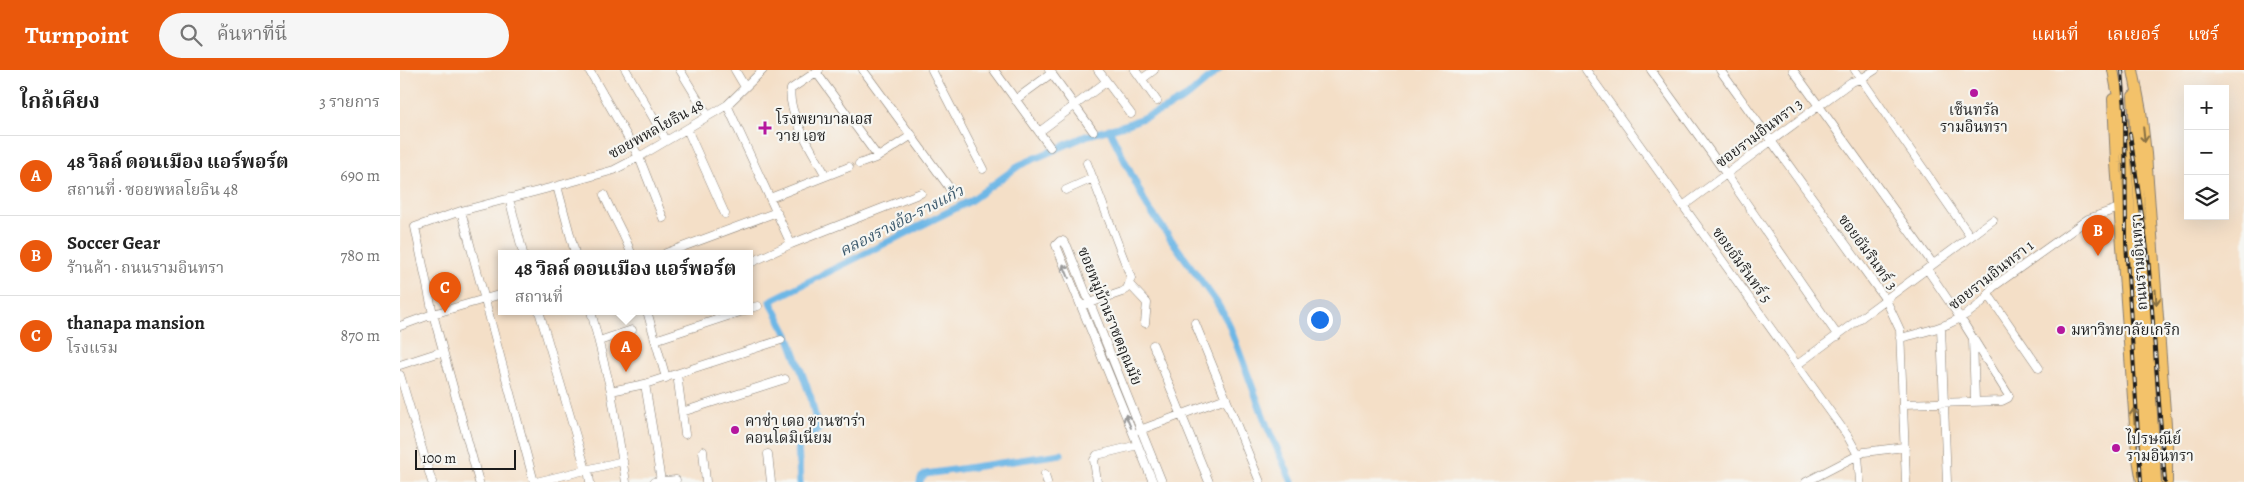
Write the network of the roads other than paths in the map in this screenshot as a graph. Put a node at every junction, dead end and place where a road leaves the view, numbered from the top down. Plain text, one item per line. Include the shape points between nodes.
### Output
1 (589, 70) edge
2 (626, 70) edge
3 (680, 70) edge
4 (734, 70) edge
5 (763, 70) edge
6 (863, 70) edge
7 (932, 70) edge
8 (994, 70) edge
9 (1004, 70) edge
10 (1098, 70) edge
11 (1135, 70) edge
12 (1154, 70) edge
13 (1586, 70) edge
14 (1651, 70) edge
15 (1720, 70) edge
16 (1793, 70) edge
17 (1875, 70) edge
18 (2113, 70) edge
19 (2133, 70) edge
20 (817, 71) edge
21 (1050, 72) edge
22 (1859, 73) edge
23 (1142, 79) junction
24 (1002, 81) junction
25 (1106, 82) junction
26 (745, 87) junction
27 (1015, 100) junction
28 (1157, 101) dead end
29 (727, 105) junction
30 (1075, 106) junction
31 (1818, 106) junction
32 (1131, 114) dead end
33 (708, 116) junction
34 (687, 129) junction
35 (1093, 131) dead end
36 (1039, 132) junction
37 (912, 135) junction
38 (666, 140) junction
39 (1770, 141) junction
40 (1050, 147) dead end
41 (639, 157) junction
42 (878, 157) junction
43 (1087, 163) dead end
44 (859, 164) dead end
45 (849, 167) dead end
46 (983, 169) dead end
47 (1727, 175) junction
48 (826, 176) junction
49 (1093, 178) junction
50 (557, 186) junction
51 (1066, 190) dead end
52 (922, 193) dead end
53 (954, 194) dead end
54 (604, 195) dead end
55 (508, 198) junction
56 (770, 198) junction
57 (1683, 206) junction
58 (2119, 208) junction
59 (460, 211) junction
60 (777, 212) junction
61 (724, 214) dead end
62 (663, 218) dead end
63 (1993, 220) dead end
64 (1970, 236) junction
65 (792, 244) junction
66 (522, 250) edge
67 (574, 250) edge
68 (630, 250) edge
69 (674, 250) edge
70 (753, 262) edge
71 (1930, 266) junction
72 (1130, 285) junction
73 (1988, 294) junction
74 (498, 295) edge
75 (484, 300) junction
76 (1886, 300) junction
77 (1089, 303) junction
78 (758, 306) dead end
79 (1080, 306) junction
80 (753, 307) edge
81 (433, 314) junction
82 (540, 315) edge
83 (591, 315) edge
84 (648, 315) edge
85 (731, 315) edge
86 (1961, 318) junction
87 (1145, 323) dead end
88 (1195, 323) dead end
89 (400, 326) edge
90 (1941, 328) junction
91 (632, 330) dead end
92 (1838, 336) junction
93 (1973, 337) junction
94 (1900, 338) junction
95 (655, 340) junction
96 (781, 340) dead end
97 (599, 341) junction
98 (1153, 344) dead end
99 (443, 351) junction
100 (400, 365) edge
101 (1115, 365) junction
102 (1797, 365) junction
103 (1105, 368) junction
104 (2039, 368) dead end
105 (677, 374) junction
106 (400, 375) edge
107 (666, 378) junction
108 (785, 379) dead end
109 (646, 384) junction
110 (611, 391) junction
111 (2146, 397) junction
112 (1226, 398) junction
113 (1975, 401) junction
114 (1943, 402) junction
115 (1903, 404) junction
116 (682, 412) junction
117 (1182, 415) junction
118 (1140, 430) junction
119 (685, 434) dead end
120 (1138, 445) junction
121 (1906, 447) junction
122 (703, 451) dead end
123 (768, 454) dead end
124 (1858, 455) junction
125 (623, 461) junction
126 (587, 470) junction
127 (676, 480) dead end
128 (432, 482) edge
129 (479, 482) edge
130 (535, 482) edge
131 (590, 482) edge
132 (626, 482) edge
133 (658, 482) edge
134 (706, 482) edge
135 (771, 482) edge
136 (1097, 482) edge
137 (1153, 482) edge
138 (1162, 482) edge
139 (1209, 482) edge
140 (1260, 482) edge
141 (1806, 482) edge
142 (1860, 482) edge
143 (1906, 482) edge
144 (1947, 482) edge
145 (2142, 482) edge
146 (2148, 482) edge
147 (2156, 482) edge
148 (2167, 482) edge

1 - 41 street
2 - 38 street
3 - 33 street
4 - 26 street
5 - 26 street, ซอยพหลโยธิน 48
6 - 37 street
7 - 46 street
8 - 24 street
9 - 24 street
10 - 25 street
11 - 23 street
12 - 23 street
13 - 57 street, ซอยอัมรินทร์ 5
14 - 47 street
15 - 39 street, ซอยอัมรินทร์ 3
16 - 31 street
17 - 22 street, ซอยรามอินทรา 3
18 - 58 main road, ถนนรามอินทรา
18 - 111 main road, ถนนรามอินทรา via 2123,123
19 - 111 main road, ถนนรามอินทรา
19 -> 148 main road, ถนนรามอินทรา via 2146,154 2167,439
20 - 42 street
20 - 48 street via 791,89 789,98
21 - 27 street
21 - 30 street
22 - 31 street, ซอยรามอินทรา 3
22 - 64 street
23 - 28 street
24 - 27 street
25 - 30 street
25 - 32 street
26 - 29 street, ซอยพหลโยธิน 48
27 - 36 street
29 - 33 street, ซอยพหลโยธิน 48
29 - 56 street
30 - 35 street
30 - 36 street
31 - 39 street, ซอยรามอินทรา 3
31 - 71 street
33 - 34 street, ซอยพหลโยธิน 48
34 - 38 street, ซอยพหลโยธิน 48
34 - 61 street
36 - 40 street
37 - 42 street
37 - 53 street
38 - 41 street, ซอยพหลโยธิน 48
39 - 47 street, ซอยรามอินทรา 3
39 - 76 street, ซอยอัมรินทร์ 3
41 - 50 street, ซอยพหลโยธิน 48 via 614,170
41 - 62 street
42 - 44 street
43 - 49 street
45 - 48 street
47 - 57 street, ซอยรามอินทรา 3
47 - 92 street
48 - 56 street
49 - 51 street
49 - 72 street via 1131,278
50 - 55 street, ซอยพหลโยธิน 48
50 - 67 street
52 - 65 street
54 - 68 street
55 - 59 street, ซอยพหลโยธิน 48
55 - 66 street
56 - 60 street
57 - 102 street, ซอยอัมรินทร์ 5
58 - 73 street, ซอยรามอินทรา 1 via 2088,219 1993,287
145 -> 58 main road, ถนนรามอินทรา via 2137,453
59 - 75 street
59 - 81 street, ซอยพหลโยธิน 48 via 415,227
60 - 65 street
60 - 69 street
63 - 64 street
64 - 71 street
65 - 70 street
71 - 76 street
71 - 86 street
72 - 77 street via 1122,292
72 - 87 street via 1147,303
73 - 86 street, ซอยรามอินทรา 1
73 - 104 street
74 - 75 street
75 - 81 street
75 - 130 street
76 - 92 street
76 - 94 street, ซอยอัมรินทร์ 3 via 1898,323
77 - 79 street
79 -> 77 street, ซอยหมู่บ้านราชตฤณมัย via 1056,245 1060,241 1067,246
77 - 101 street, ซอยหมู่บ้านราชตฤณมัย
78 - 80 street
79 - 103 street, ซอยหมู่บ้านราชตฤณมัย
81 - 89 street
81 - 99 street
82 - 126 street
83 - 97 street
84 - 95 street
85 - 95 street
86 - 90 street, ซอยรามอินทรา 1
86 - 93 street
88 - 112 street
90 - 94 street, ซอยรามอินทรา 1
90 - 114 street
91 - 97 street
92 - 102 street
93 - 113 street
93 - 113 street via 2009,396 2002,401
94 - 115 street, ซอยอัมรินทร์ 3
95 - 107 street
96 - 105 street
97 - 110 street
98 - 117 street
99 - 100 street
99 - 129 street
101 - 103 street
101 - 118 street, ซอยหมู่บ้านราชตฤณมัย
102 - 124 street, ซอยอัมรินทร์ 5
120 -> 103 street, ซอยหมู่บ้านราชตฤณมัย
105 - 107 street
105 - 116 street
106 - 128 street
107 - 109 street
108 - 116 street
109 - 110 street
109 - 133 street
110 - 125 street
111 - 146 main road, ถนนรามอินทรา
111 - 147 main road, ถนนรามอินทรา
112 - 117 street
112 - 140 street
113 - 114 street
114 - 115 street
114 - 144 street
115 - 121 street, ซอยอัมรินทร์ 3
116 - 119 street
117 - 118 street
117 - 139 street
118 - 138 street, ซอยหมู่บ้านราชตฤณมัย
120 - 136 street via 1097,455 1094,460
120 - 137 street, ซอยหมู่บ้านราชตฤณมัย
121 - 124 street
121 - 143 street, ซอยอัมรินทร์ 3
122 - 134 street
123 - 135 street
124 - 141 street
124 - 142 street, ซอยอัมรินทร์ 5
125 - 126 street
125 - 132 street
126 - 130 street
126 - 131 street
127 - 133 street

